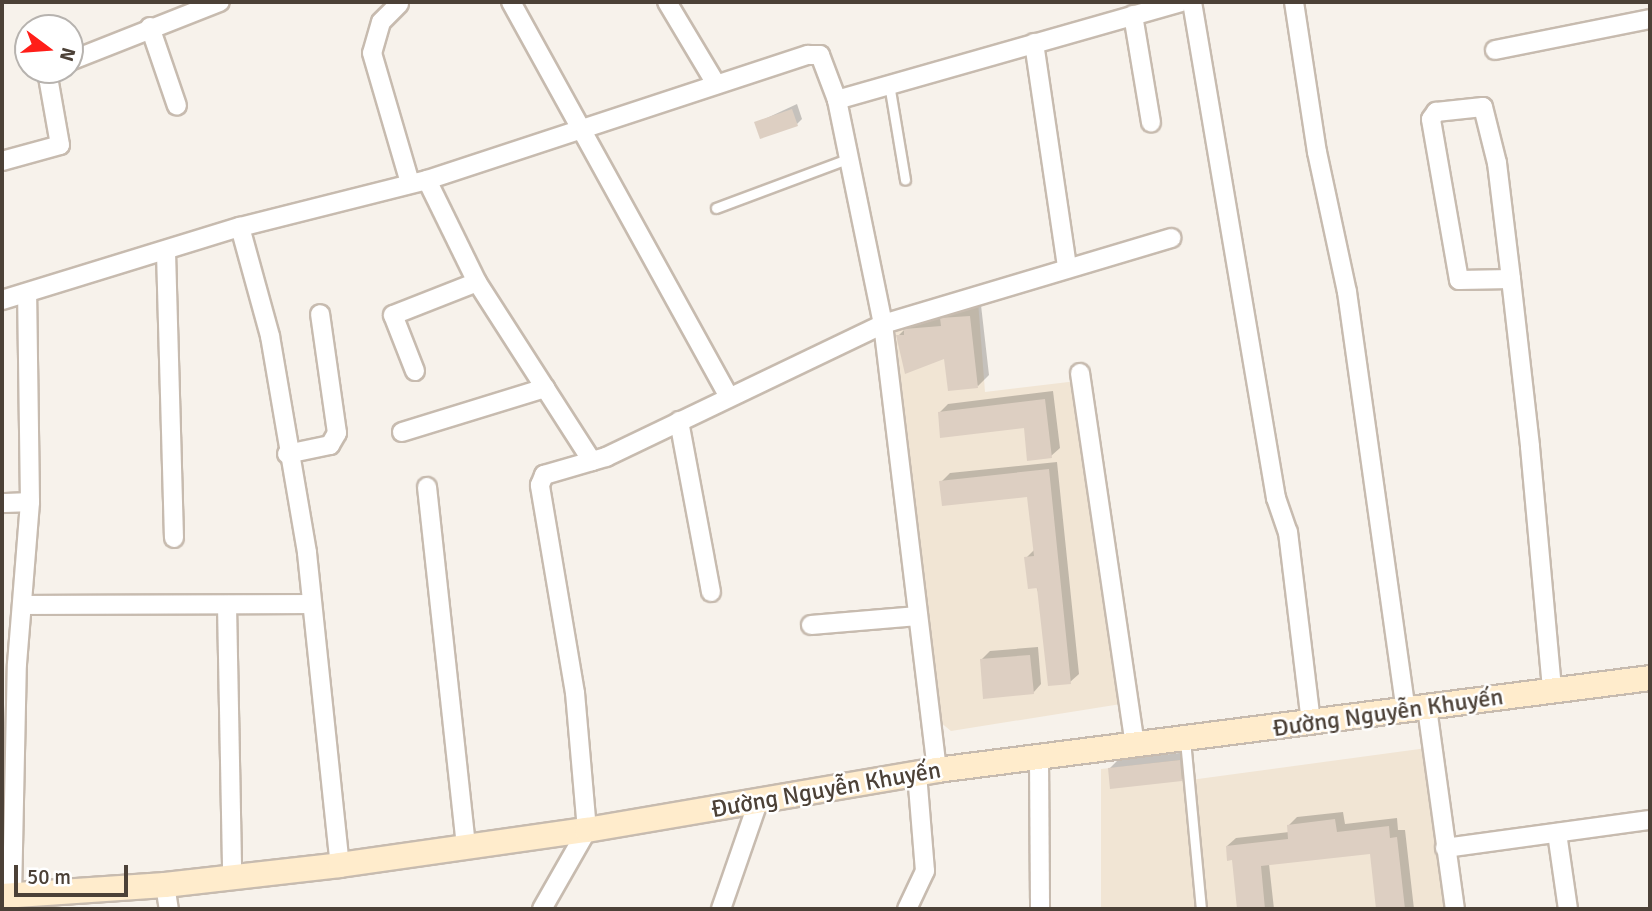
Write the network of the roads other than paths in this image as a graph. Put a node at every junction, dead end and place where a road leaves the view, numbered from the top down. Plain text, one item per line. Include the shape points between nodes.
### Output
1 (220, 2) edge
2 (511, 2) edge
3 (667, 2) edge
4 (1180, 2) edge
5 (1192, 2) edge
6 (1294, 2) edge
7 (399, 3) edge
8 (1133, 15) junction
9 (1650, 19) edge
10 (150, 27) junction
11 (1034, 43) junction
12 (1495, 50) dead end
13 (84, 55) edge
14 (49, 84) edge
15 (716, 84) junction
16 (890, 84) junction
17 (837, 100) junction
18 (177, 106) dead end
19 (1151, 123) dead end
20 (582, 127) junction
21 (850, 158) junction
22 (2, 161) edge
23 (905, 180) dead end
24 (418, 181) junction
25 (716, 208) dead end
26 (240, 227) junction
27 (1171, 238) dead end
28 (166, 252) junction
29 (1067, 267) junction
30 (1511, 279) junction
31 (477, 282) junction
32 (27, 296) junction
33 (2, 300) edge
34 (320, 314) dead end
35 (883, 324) junction
36 (415, 371) dead end
37 (1080, 373) dead end
38 (545, 388) junction
39 (728, 395) junction
40 (679, 421) junction
41 (402, 432) dead end
42 (288, 454) junction
43 (592, 461) junction
44 (427, 487) dead end
45 (30, 502) junction
46 (2, 503) edge
47 (174, 538) dead end
48 (711, 593) dead end
49 (312, 604) junction
50 (25, 605) junction
51 (227, 605) junction
52 (918, 616) junction
53 (811, 625) dead end
54 (10, 665) edge
55 (1650, 678) edge
56 (1552, 691) junction
57 (1417, 709) junction
58 (1311, 723) junction
59 (1185, 740) junction
60 (1135, 747) junction
61 (1039, 758) junction
62 (927, 771) junction
63 (758, 802) junction
64 (1650, 820) edge
65 (587, 830) junction
66 (1557, 833) junction
67 (466, 846) junction
68 (1445, 848) junction
69 (340, 865) junction
70 (232, 877) junction
71 (165, 885) junction
72 (7, 896) edge
73 (169, 909) edge
74 (542, 909) edge
75 (721, 909) edge
76 (907, 909) edge
77 (1040, 909) edge
78 (1201, 909) edge
79 (1454, 909) edge
80 (1568, 909) edge

1 - 10 street
2 - 20 street
3 - 15 street
4 - 8 street
5 - 58 street via 1276,498 1288,532
6 - 57 street
7 - 24 street via 381,22 372,53
8 - 11 street
8 - 19 street
9 - 12 street
10 - 13 street
10 - 18 street
11 - 16 street
11 - 29 street
14 - 22 street via 60,145
15 - 17 street via 820,55
15 - 20 street
16 - 17 street
16 - 23 lane
17 - 21 street
20 - 24 street
20 - 39 street
21 - 25 lane
21 - 35 street
24 - 26 street
24 - 31 street
26 - 28 street
26 - 42 street via 270,336
27 - 29 street
28 - 32 street
28 - 47 street
29 - 35 street
30 - 30 street via 1459,280 1431,118 1436,112 1483,107 1497,163
30 - 56 street
31 - 36 street via 393,315
31 - 38 street
32 - 33 street
32 - 45 street
34 - 42 street via 337,433 330,445
35 - 39 street
35 - 52 street
37 - 60 street
38 - 41 street
38 - 43 street
39 - 40 street
40 - 43 street
40 - 48 street
42 - 49 street
43 - 65 street via 544,475 540,485 575,693
44 - 67 street
45 - 46 street
45 - 50 street
49 - 51 street
49 - 69 street
50 - 51 street
50 - 54 street
51 - 70 street
52 - 53 street
52 - 62 street
54 - 72 street
55 - 56 street, Đường Nguyễn Khuyến
56 - 57 street, Đường Nguyễn Khuyến
57 - 58 street, Đường Nguyễn Khuyến
57 - 68 street
58 - 59 street, Đường Nguyễn Khuyến
59 - 60 street, Đường Nguyễn Khuyến
59 - 78 lane
60 - 61 street, Đường Nguyễn Khuyến
61 - 62 street, Đường Nguyễn Khuyến
61 - 77 street
62 - 63 street, Đường Nguyễn Khuyến
62 - 76 street via 925,871
63 - 65 street, Đường Nguyễn Khuyến
63 - 75 street
64 - 66 street
65 - 67 street, Đường Nguyễn Khuyến
65 - 74 street
66 - 68 street
66 - 80 street
67 - 69 street, Đường Nguyễn Khuyến
68 - 79 street
69 - 70 street, Đường Nguyễn Khuyến
70 - 71 street, Đường Nguyễn Khuyến
71 - 72 street, Đường Nguyễn Khuyến
71 - 73 street

